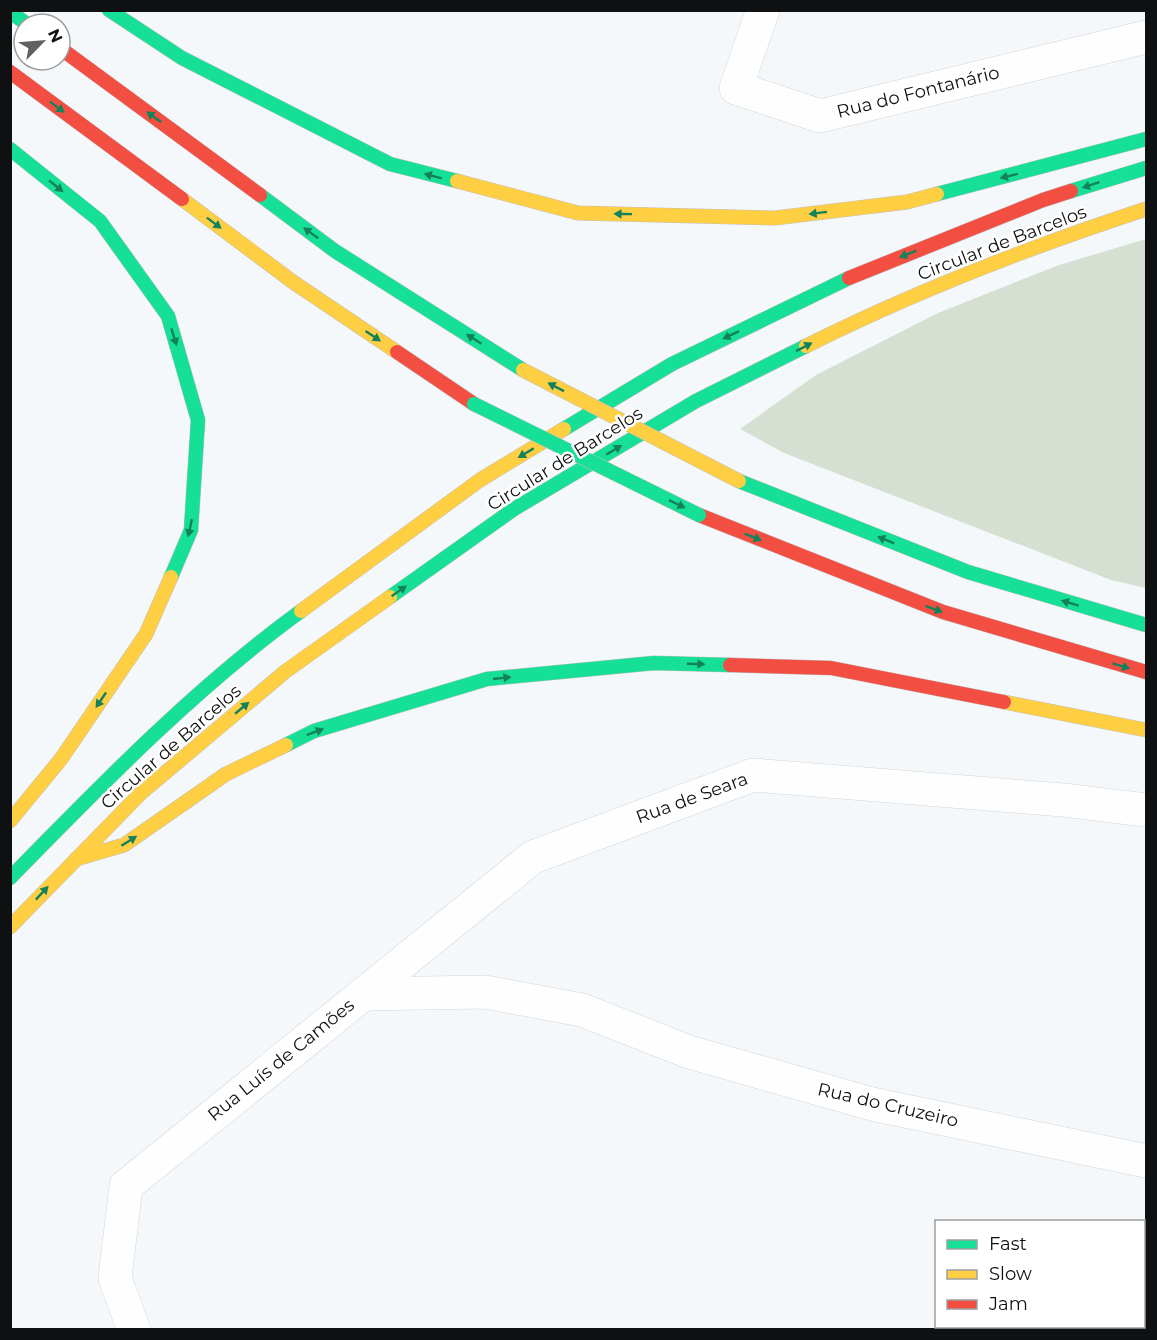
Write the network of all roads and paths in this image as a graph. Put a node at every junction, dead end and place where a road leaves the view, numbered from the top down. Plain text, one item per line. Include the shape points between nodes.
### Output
1 (109, 10) edge
2 (763, 10) edge
3 (1146, 37) edge
4 (72, 57) edge
5 (10, 72) edge
6 (1146, 140) edge
7 (10, 149) edge
8 (1146, 168) edge
9 (1146, 209) edge
10 (1146, 625) edge
11 (1146, 672) edge
12 (1146, 730) edge
13 (1146, 810) edge
14 (10, 821) edge
15 (74, 859) junction
16 (10, 878) edge
17 (10, 927) edge
18 (363, 994) junction
19 (635, 1031) joint
20 (1146, 1161) edge
21 (134, 1329) edge

6 -> 1 main road via 907,202 775,218 578,213 390,164 182,58
2 - 3 street, Rua do Fontanário via 736,88 820,116
10 -> 4 main road, bridge via 968,572 739,481 524,370 335,251
5 -> 11 main road, bridge via 293,282 474,404 699,515 943,612
7 -> 14 main road via 100,221 168,316 198,420 191,530 146,634 61,759
8 -> 16 main road via 1043,200 864,271 672,364 480,480 264,638 111,775
15 -> 9 main road, Circular de Barcelos via 141,794 286,671 514,509 696,401 878,310 1061,237
15 -> 12 main road via 123,845 226,774 314,732 487,679 654,663 831,668
13 - 18 street, Rua de Seara via 753,775 533,857
17 -> 15 main road, Circular de Barcelos
18 - 19 street, Rua Luís de Camões via 485,992 582,1010
18 - 21 street, Rua Luís de Camões via 126,1186 115,1278
19 - 20 street, Rua do Cruzeiro via 689,1052 872,1104

